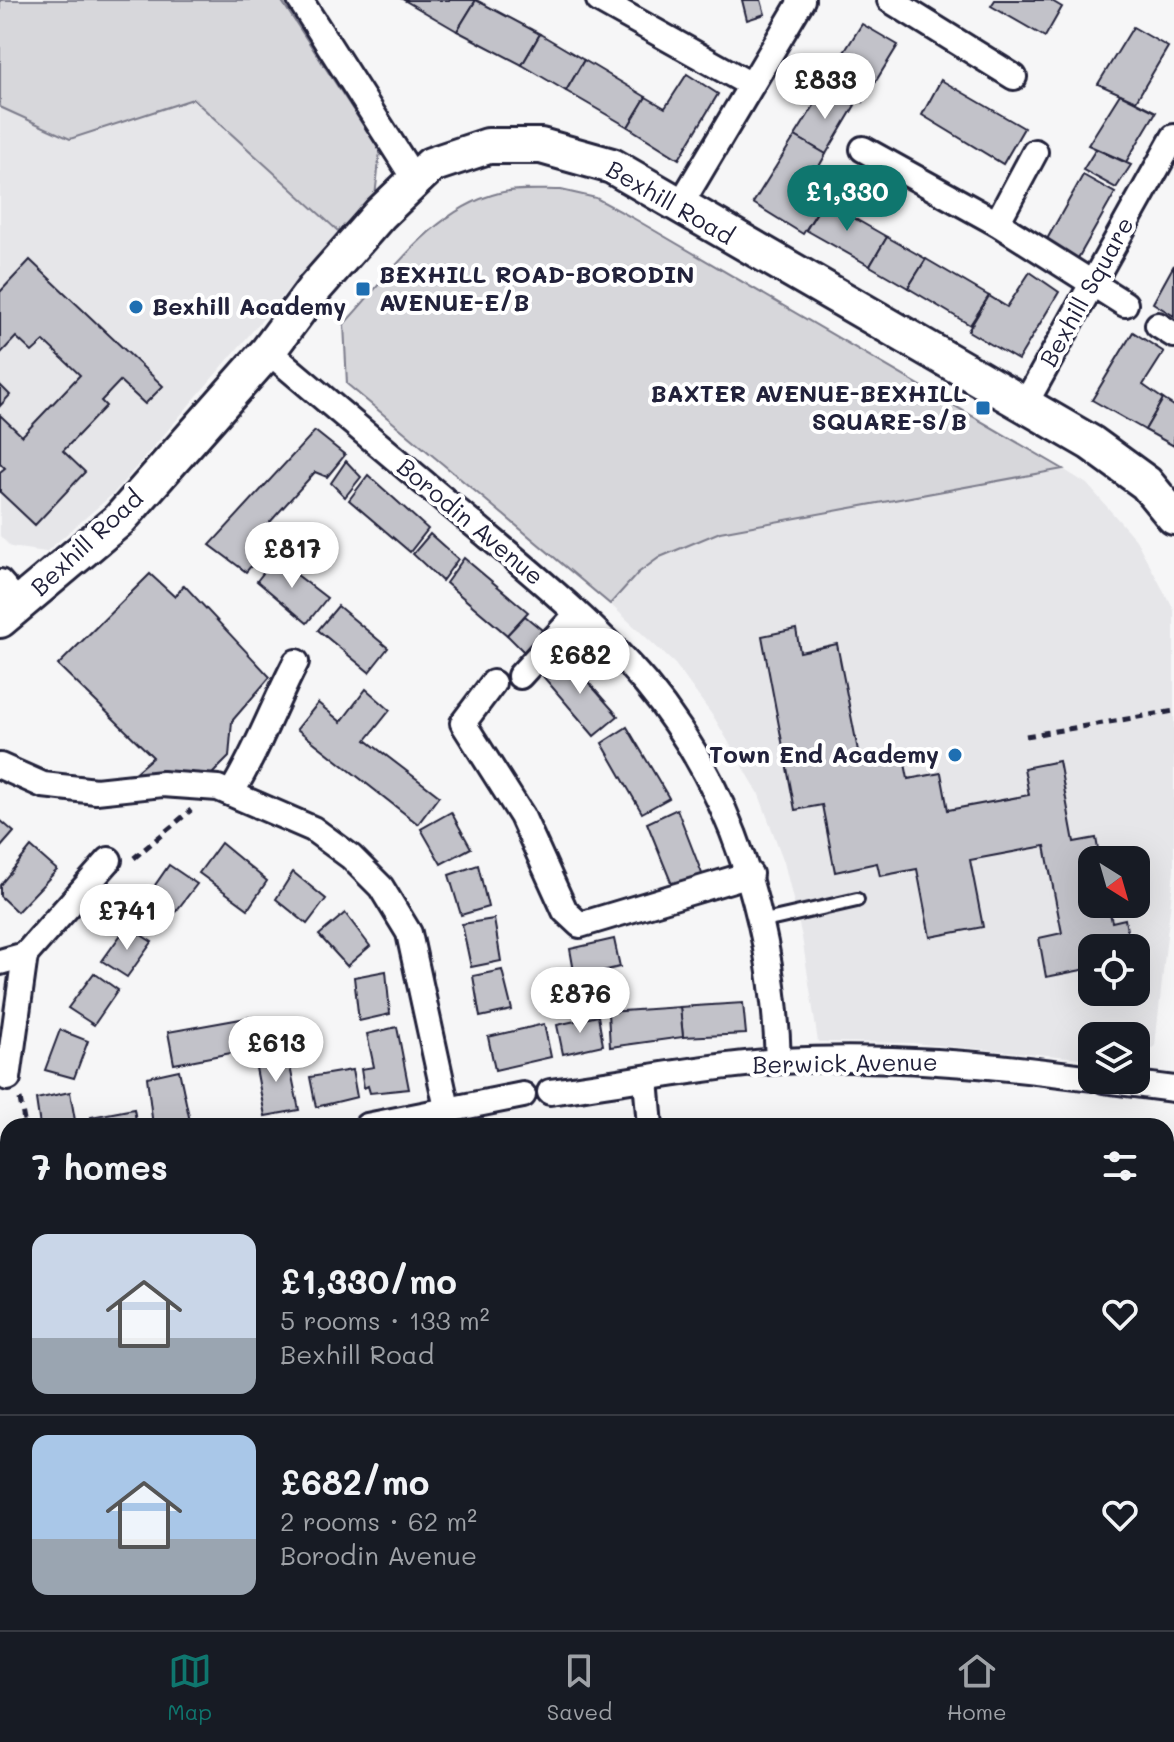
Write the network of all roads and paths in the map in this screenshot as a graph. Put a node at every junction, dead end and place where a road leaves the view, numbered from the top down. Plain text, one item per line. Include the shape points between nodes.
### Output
1 (300, 0) edge
2 (599, 0) edge
3 (802, 0) edge
4 (890, 0) edge
5 (1014, 77) dead end
6 (751, 85) junction
7 (1174, 137) edge
8 (863, 149) dead end
9 (1035, 152) dead end
10 (415, 180) junction
11 (679, 207) junction
12 (997, 223) junction
13 (1092, 284) junction
14 (1125, 304) dead end
15 (268, 351) junction
16 (1024, 406) junction
17 (1174, 517) edge
18 (7, 602) edge
19 (576, 615) junction
20 (296, 662) dead end
21 (520, 676) dead end
22 (493, 683) dead end
23 (1174, 711) edge
24 (1026, 736) dead end
25 (0, 766) edge
26 (224, 790) junction
27 (109, 860) joint
28 (750, 874) junction
29 (857, 900) dead end
30 (760, 922) junction
31 (25, 955) junction
32 (0, 962) edge
33 (778, 1061) junction
34 (1078, 1076) edge
35 (8, 1078) dead end
36 (646, 1079) junction
37 (1150, 1086) edge
38 (1174, 1089) edge
39 (550, 1092) dead end
40 (523, 1095) dead end
41 (447, 1108) junction
42 (403, 1118) edge
43 (649, 1118) edge

1 - 10 street
2 - 6 street
3 - 6 street
4 - 5 street
6 - 11 street
7 - 13 street, Bexhill Square
8 - 12 street
9 - 12 street
10 - 11 street, Bexhill Road via 431,165 488,146 541,146 612,166
10 - 15 street, Bexhill Road via 315,288
11 - 16 street, Bexhill Road
12 - 13 street
13 - 14 street
13 - 16 street, Bexhill Square
15 - 18 street, Bexhill Road via 119,520
15 - 19 street, Borodin Avenue
16 - 17 street, Bexhill Road via 1135,475
19 - 21 street
19 - 28 street, Borodin Avenue via 646,684 691,749
20 - 26 street via 267,716 254,756
22 - 28 street via 463,723 522,816 565,911 580,925
23 - 24 path
25 - 26 street via 43,785 96,791 162,784
26 - 27 path via 131,860
26 - 41 street via 313,829 381,887 409,933
27 - 31 street
28 - 30 street, Borodin Avenue
29 - 30 lane
30 - 33 street, Borodin Avenue
31 - 32 street
31 - 35 street
33 - 34 street, Berwick Avenue via 973,1062
33 - 36 street, Berwick Avenue
36 - 39 street, Berwick Avenue
36 - 43 street
37 - 38 street
40 - 41 street
41 - 42 street

